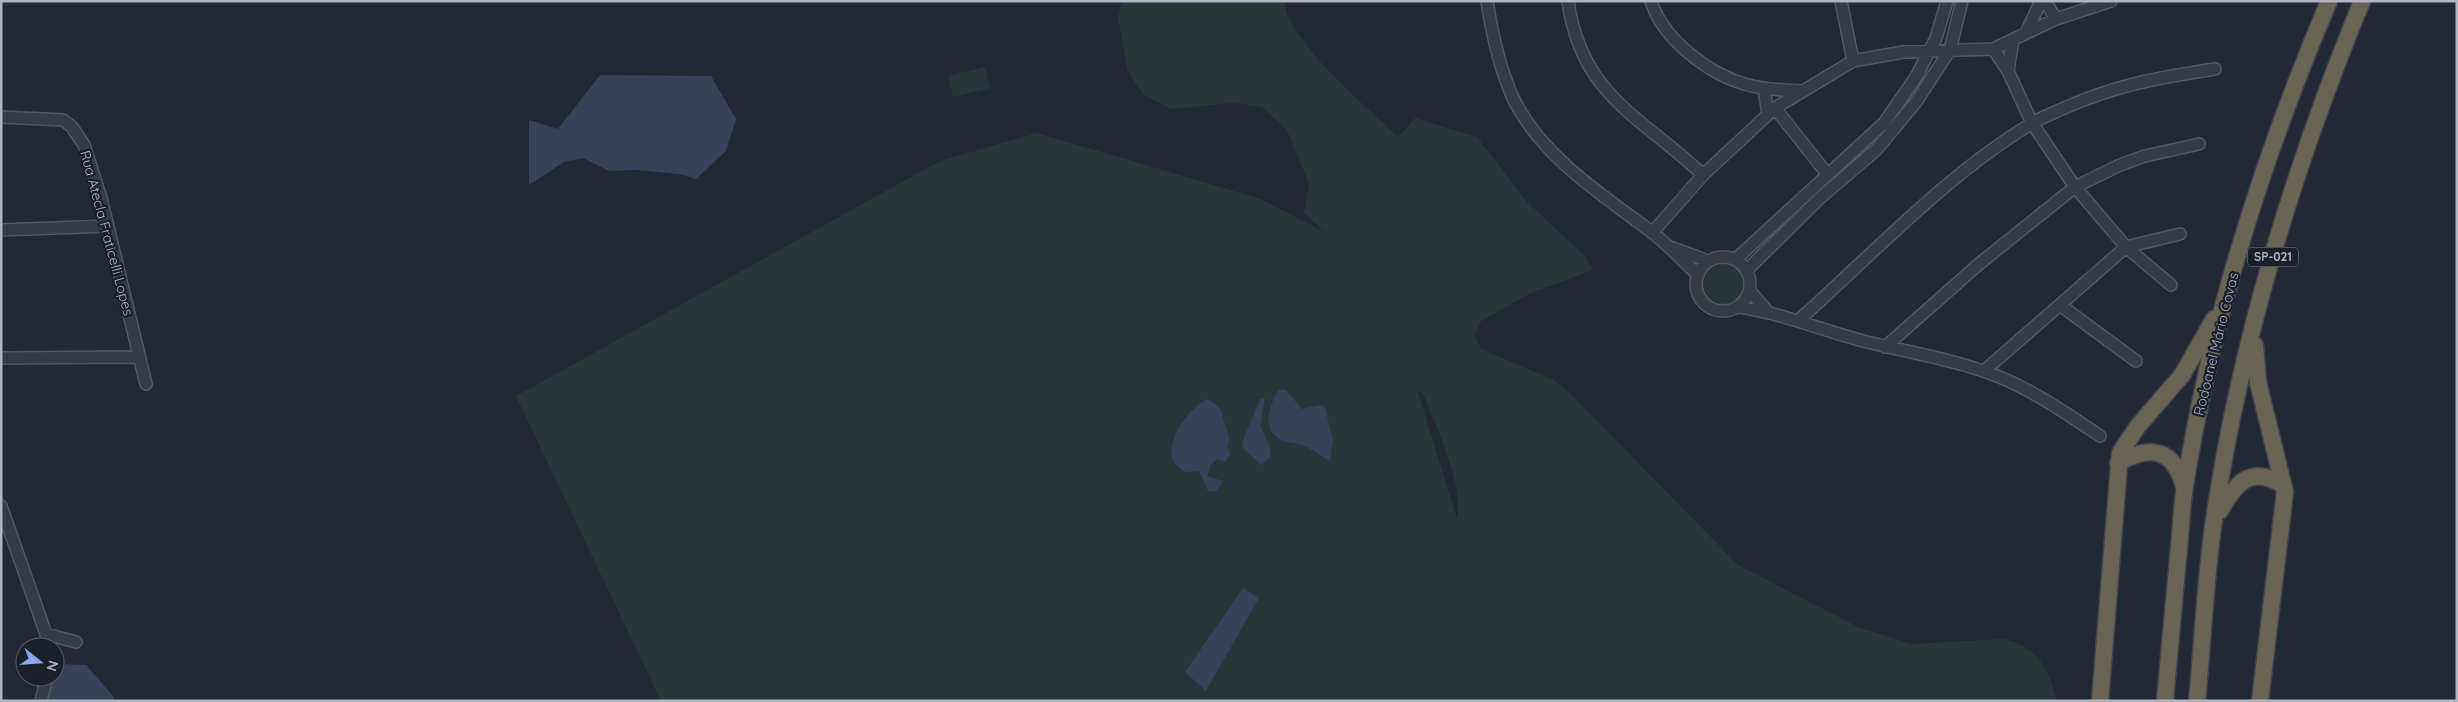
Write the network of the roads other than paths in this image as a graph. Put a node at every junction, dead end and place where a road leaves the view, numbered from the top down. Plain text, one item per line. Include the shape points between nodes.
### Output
1 (1487, 1) edge
2 (1568, 1) edge
3 (1651, 1) edge
4 (1841, 1) edge
5 (1947, 1) edge
6 (1962, 1) edge
7 (2041, 1) edge
8 (2045, 1) edge
9 (2111, 1) edge
10 (2329, 1) edge
11 (2362, 1) edge
12 (2056, 19) junction
13 (2026, 33) junction
14 (2013, 40) junction
15 (1993, 49) junction
16 (1950, 50) junction
17 (1930, 51) junction
18 (1853, 61) junction
19 (2215, 69) dead end
20 (2008, 71) junction
21 (1764, 89) junction
22 (1802, 91) junction
23 (1772, 111) junction
24 (1, 117) edge
25 (2032, 123) junction
26 (2199, 144) dead end
27 (1703, 175) junction
28 (1828, 175) junction
29 (2075, 187) junction
30 (108, 226) junction
31 (1, 230) edge
32 (1652, 233) junction
33 (2180, 234) dead end
34 (1669, 247) junction
35 (2126, 247) junction
36 (1736, 259) junction
37 (1708, 261) junction
38 (1747, 270) junction
39 (1698, 275) junction
40 (2171, 285) dead end
41 (1750, 291) junction
42 (2226, 297) junction
43 (2260, 300) junction
44 (2060, 305) junction
45 (1739, 307) junction
46 (1767, 311) junction
47 (1799, 320) junction
48 (1885, 347) junction
49 (140, 357) junction
50 (1, 358) edge
51 (2136, 361) dead end
52 (1984, 371) junction
53 (146, 384) dead end
54 (2100, 436) dead end
55 (2118, 463) junction
56 (2284, 485) junction
57 (2185, 489) junction
58 (1, 506) edge
59 (2214, 521) junction
60 (46, 634) junction
61 (46, 637) edge
62 (76, 642) dead end
63 (44, 687) edge
64 (41, 701) edge
65 (2100, 701) edge
66 (2165, 701) edge
67 (2197, 701) edge
68 (2260, 701) edge

1 - 32 street via 1502,69 1529,124 1572,172
2 - 27 street via 1582,52 1601,84 1624,111
3 - 21 street via 1670,34 1702,62 1736,81
4 - 18 street
5 - 17 street
6 - 16 street
7 - 13 street
8 - 12 street
9 - 12 street
10 - 42 highway, Rodoanel Mário Covas / SP-021 via 2276,136
11 - 43 highway, SP-021 via 2310,140
12 - 13 street
13 - 14 street
14 - 15 street
14 - 20 street
15 - 16 street
15 - 20 street
16 - 17 street
16 - 38 street via 1916,102 1876,150 1820,198
17 - 18 street via 1888,53
17 - 28 street via 1884,123
18 - 22 street
19 - 25 street via 2120,86
20 - 25 street
21 - 22 street
21 - 23 street
22 - 23 street
23 - 27 street
23 - 28 street
24 - 30 street, Rua Atecla Fraticelli Lopes via 55,119 72,126 84,145
25 - 29 street
25 - 47 street via 1925,205
26 - 29 street via 2145,156
27 - 32 street
28 - 36 street
29 - 35 street
29 - 48 street via 1979,264
30 - 31 street
30 - 49 street, Rua Atecla Fraticelli Lopes
32 - 34 street
33 - 35 street
34 - 37 street
34 - 39 street
35 - 40 street
35 - 44 street
36 - 37 street via 1717,257
36 - 38 street
37 - 39 street
38 - 41 street
39 - 45 street via 1696,291 1706,306 1722,312
41 - 45 street
41 - 46 street
42 - 55 highway via 2182,375 2124,444
42 - 57 highway, Rodoanel Mário Covas / SP-021 via 2200,404
43 - 56 highway via 2256,368
43 - 59 highway, SP-021 via 2229,436
44 - 51 street
44 - 52 street
45 - 46 street
46 - 47 street
47 - 48 street
48 - 52 street
49 - 50 street
49 - 53 street, Rua Atecla Fraticelli Lopes
52 - 54 street via 2031,392
55 - 57 highway via 2140,452 2161,454 2180,470
55 - 65 highway
56 - 59 highway via 2264,476 2248,477 2229,493
56 - 68 highway
57 - 66 highway, Rodoanel Mário Covas / SP-021
58 - 60 street
59 - 67 highway, SP-021
60 - 61 street
60 - 62 street
63 - 64 street

